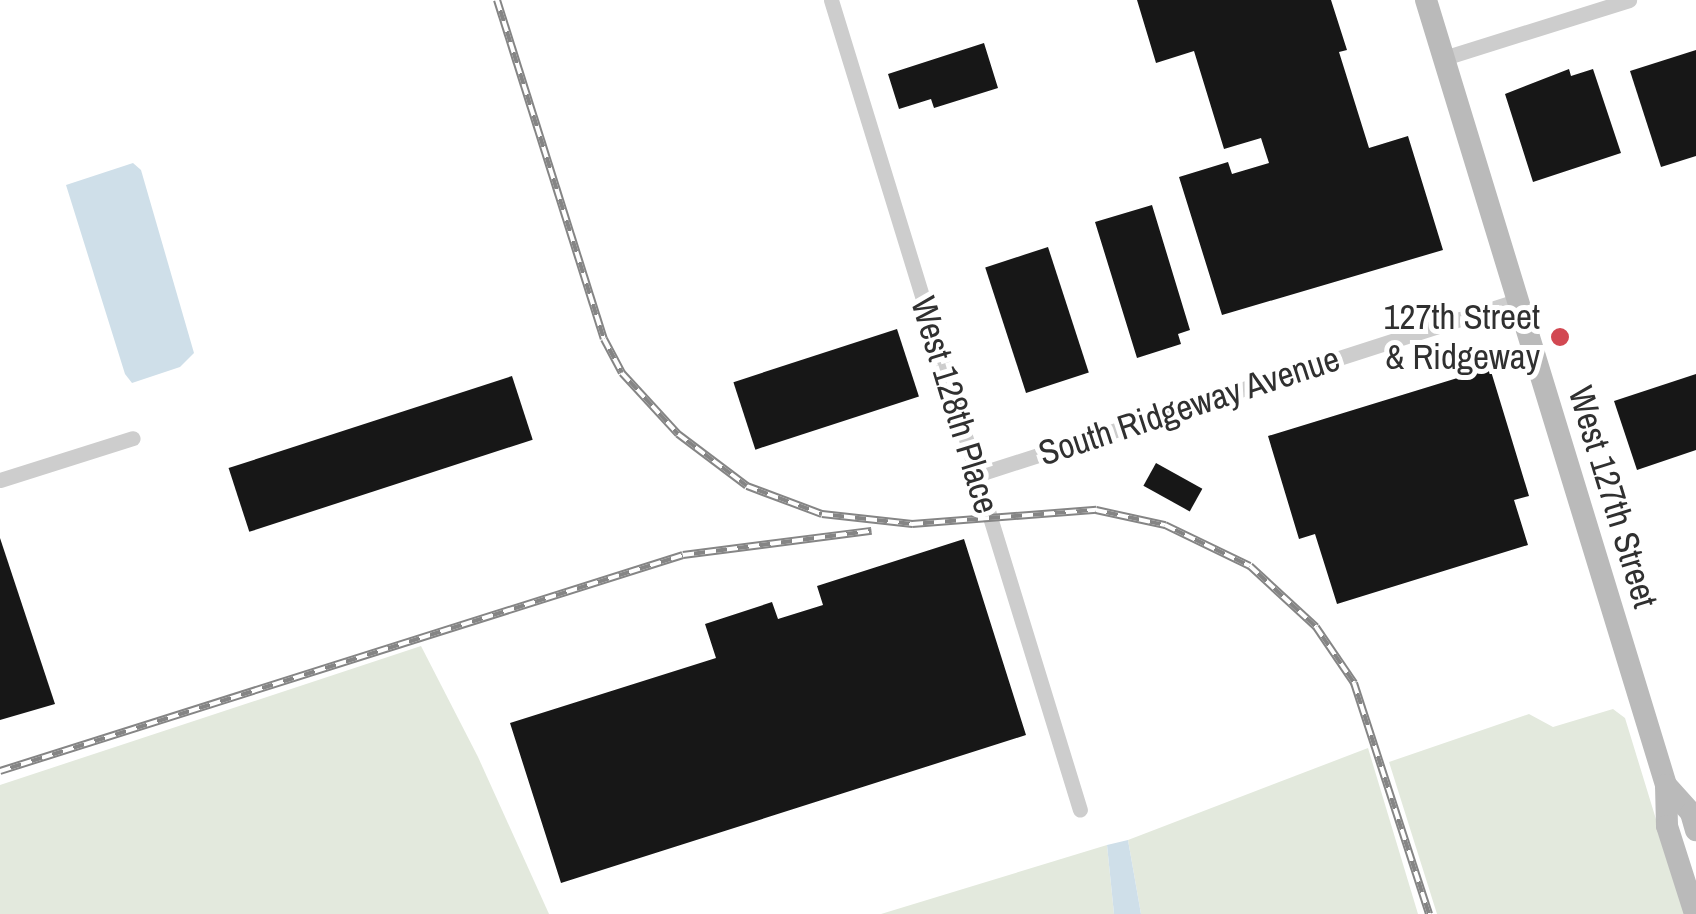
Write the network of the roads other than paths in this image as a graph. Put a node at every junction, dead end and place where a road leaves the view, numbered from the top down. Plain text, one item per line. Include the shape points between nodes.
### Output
1 (831, 0) edge
2 (1426, 0) edge
3 (1629, 0) edge
4 (1444, 58) junction
5 (1516, 301) junction
6 (133, 438) dead end
7 (976, 475) junction
8 (0, 480) edge
9 (1666, 785) junction
10 (1080, 810) dead end
11 (1696, 830) edge
12 (1695, 914) edge

1 - 7 street, West 128th Place
2 - 4 main road, West 127th Street
3 - 4 street
4 - 5 main road, West 127th Street
5 - 7 street, South Ridgeway Avenue
5 - 9 main road, West 127th Street
6 - 8 street
7 - 10 street, West 128th Place
9 - 11 main road, West 127th Street via 1691,813
9 - 12 main road, West 127th Street via 1668,826

